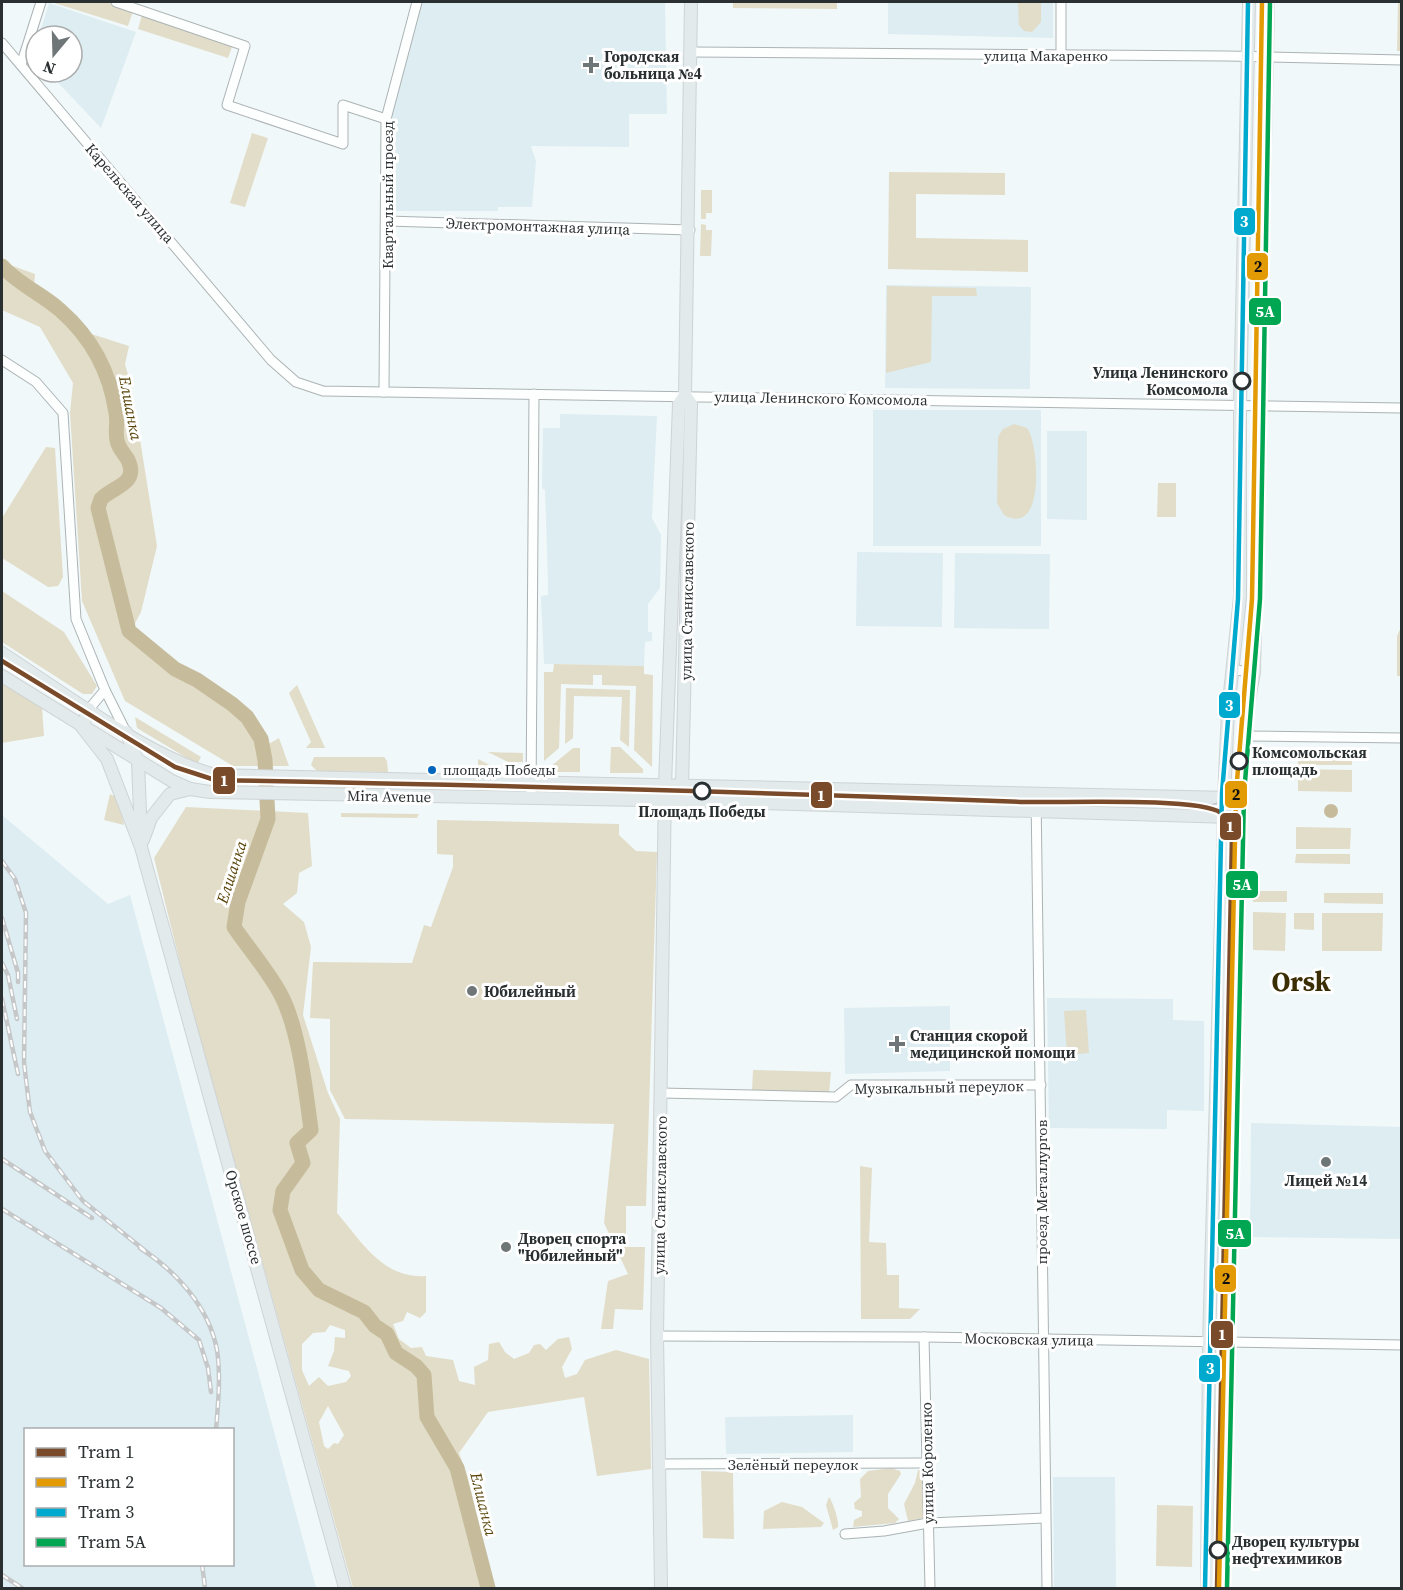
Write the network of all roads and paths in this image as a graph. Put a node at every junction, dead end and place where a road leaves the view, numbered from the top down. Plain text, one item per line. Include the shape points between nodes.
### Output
1 (41, 2) edge
2 (116, 2) edge
3 (417, 2) edge
4 (691, 2) edge
5 (1061, 2) edge
6 (1249, 2) edge
7 (1268, 2) edge
8 (2, 43) edge
9 (690, 52) junction
10 (1061, 55) junction
11 (1249, 56) junction
12 (1268, 56) junction
13 (1401, 60) edge
14 (21, 65) junction
15 (386, 119) junction
16 (387, 221) junction
17 (690, 230) junction
18 (1244, 234) junction
19 (1265, 234) junction
20 (258, 344) joint
21 (2, 360) edge
22 (384, 392) junction
23 (534, 394) junction
24 (686, 395) junction
25 (1240, 405) junction
26 (1261, 405) junction
27 (1401, 408) edge
28 (1240, 490) junction
29 (1259, 491) junction
30 (1240, 508) junction
31 (1259, 509) junction
32 (1240, 562) junction
33 (1257, 562) junction
34 (1240, 597) junction
35 (1256, 598) junction
36 (2, 653) edge
37 (1234, 670) junction
38 (1254, 672) junction
39 (2, 676) edge
40 (105, 690) junction
41 (89, 709) junction
42 (1247, 711) junction
43 (1228, 712) junction
44 (82, 727) junction
45 (126, 732) junction
46 (1245, 736) junction
47 (1401, 738) edge
48 (138, 762) junction
49 (531, 781) junction
50 (665, 785) junction
51 (682, 786) junction
52 (190, 789) junction
53 (782, 789) junction
54 (809, 790) junction
55 (889, 792) junction
56 (1011, 795) junction
57 (1036, 795) junction
58 (1092, 796) junction
59 (531, 798) junction
60 (1224, 798) junction
61 (1241, 798) junction
62 (665, 801) junction
63 (781, 806) junction
64 (809, 806) junction
65 (889, 809) junction
66 (1010, 812) junction
67 (1036, 813) junction
68 (1092, 814) junction
69 (1224, 817) junction
70 (1241, 817) junction
71 (141, 847) junction
72 (1221, 953) junction
73 (1236, 954) junction
74 (1220, 1020) junction
75 (1234, 1020) junction
76 (1234, 1064) junction
77 (1218, 1065) junction
78 (1041, 1085) junction
79 (661, 1093) junction
80 (1215, 1184) junction
81 (1232, 1184) junction
82 (657, 1336) junction
83 (924, 1337) junction
84 (1042, 1339) junction
85 (1209, 1344) junction
86 (1230, 1344) junction
87 (1401, 1346) edge
88 (927, 1463) junction
89 (659, 1464) junction
90 (1209, 1477) junction
91 (1226, 1477) junction
92 (1208, 1507) junction
93 (1226, 1508) junction
94 (1045, 1518) junction
95 (928, 1523) junction
96 (845, 1534) dead end
97 (1207, 1563) junction
98 (1224, 1563) junction
99 (345, 1588) edge
100 (660, 1588) edge
101 (930, 1588) edge
102 (1047, 1588) edge
103 (1207, 1588) edge
104 (1224, 1588) edge

1 - 14 street
2 - 15 street via 245,46 227,105 343,144 343,105
3 - 15 street, Квартальный проезд
4 - 9 main road, улица Станиславского
5 - 10 street
6 - 11 main road
7 - 12 main road
8 - 14 street, Карельская улица
9 - 10 street, улица Макаренко
9 - 17 main road, улица Станиславского
10 - 11 street, улица Макаренко
11 - 12 street, улица Макаренко
11 - 18 main road
12 - 13 street, улица Макаренко
12 - 19 main road
14 - 20 street, Карельская улица
15 - 16 street, Квартальный проезд
16 - 17 street, Электромонтажная улица
16 - 22 street, Квартальный проезд
17 - 24 main road, улица Станиславского
18 - 19 street
18 - 25 main road
19 - 26 main road
20 - 22 street, улица Ленинского Комсомола via 296,382 323,391
21 - 40 street via 36,382 63,413 76,619
22 - 23 street, улица Ленинского Комсомола
23 - 24 street, улица Ленинского Комсомола
23 - 49 street
24 - 25 street, улица Ленинского Комсомола
24 - 50 main road, улица Станиславского via 680,404
24 - 51 main road, улица Станиславского via 691,404
25 - 26 street, улица Ленинского Комсомола
25 - 28 main road
26 - 27 street, улица Ленинского Комсомола
26 - 29 main road
28 - 29 street
28 - 30 main road
29 - 31 main road
30 - 31 street
30 - 32 main road
31 - 33 main road
32 - 33 street
32 - 34 main road
33 - 35 main road
34 - 35 street
34 - 37 main road
35 - 38 main road
36 - 41 main road, Mira Avenue
37 - 38 street
37 - 43 main road
38 - 42 main road
39 - 44 main road, Mira Avenue
40 - 41 street
40 - 45 street
41 - 44 main road
41 - 45 main road, Mira Avenue
42 - 43 street
42 - 46 main road
43 - 60 main road
44 - 48 main road, Mira Avenue
44 - 71 main road via 107,759
45 - 48 main road
45 - 49 main road, Mira Avenue via 192,769 215,775
46 - 47 street
46 - 61 main road
48 - 52 main road, Mira Avenue
48 - 71 main road
49 - 50 main road, Mira Avenue
49 - 59 street
50 - 51 main road, Mira Avenue
50 - 62 main road, улица Станиславского
51 - 53 main road, Mira Avenue
51 - 62 main road
52 - 59 main road, Mira Avenue via 240,795
52 - 71 main road via 170,794 151,818
53 - 54 main road, Mira Avenue
53 - 63 street
54 - 55 main road, Mira Avenue
54 - 64 street
55 - 56 main road, Mira Avenue
55 - 65 street
56 - 57 main road, Mira Avenue
56 - 66 street
57 - 58 main road, Mira Avenue
57 - 67 street, проезд Металлургов
58 - 60 main road, Mira Avenue
58 - 68 street
59 - 62 main road, Mira Avenue
60 - 61 main road, Mira Avenue
60 - 69 main road
61 - 70 main road
62 - 63 main road, Mira Avenue
62 - 79 main road, улица Станиславского
63 - 64 main road, Mira Avenue
64 - 65 main road, Mira Avenue
65 - 66 main road, Mira Avenue
66 - 67 main road, Mira Avenue
67 - 68 main road, Mira Avenue
67 - 78 street, проезд Металлургов
68 - 69 main road, Mira Avenue
69 - 70 main road, Mira Avenue
69 - 72 main road
70 - 73 main road
71 - 99 main road, Орское шоссе
72 - 73 street
72 - 74 main road
73 - 75 main road
74 - 75 street
74 - 77 main road
75 - 76 main road
76 - 77 street
76 - 81 main road
77 - 80 main road
78 - 79 street, Музыкальный переулок via 851,1085 836,1097
78 - 84 street, проезд Металлургов
79 - 82 main road, улица Станиславского
80 - 81 street
80 - 85 main road
81 - 86 main road
82 - 83 street, Московская улица
82 - 89 main road, улица Станиславского
83 - 84 street, Московская улица
83 - 88 street, улица Короленко
84 - 85 street, Московская улица
84 - 94 street, проезд Металлургов
85 - 86 street, Московская улица
85 - 90 main road
86 - 87 street, Московская улица
86 - 91 main road
88 - 89 street, Зелёный переулок
88 - 95 street, улица Короленко
89 - 100 main road, улица Станиславского
90 - 91 street
90 - 92 main road
91 - 93 main road
92 - 93 street
92 - 97 main road
93 - 98 main road
94 - 95 street
94 - 102 street, проезд Металлургов
95 - 96 street
95 - 101 street, улица Короленко
97 - 98 street
97 - 103 main road
98 - 104 main road

